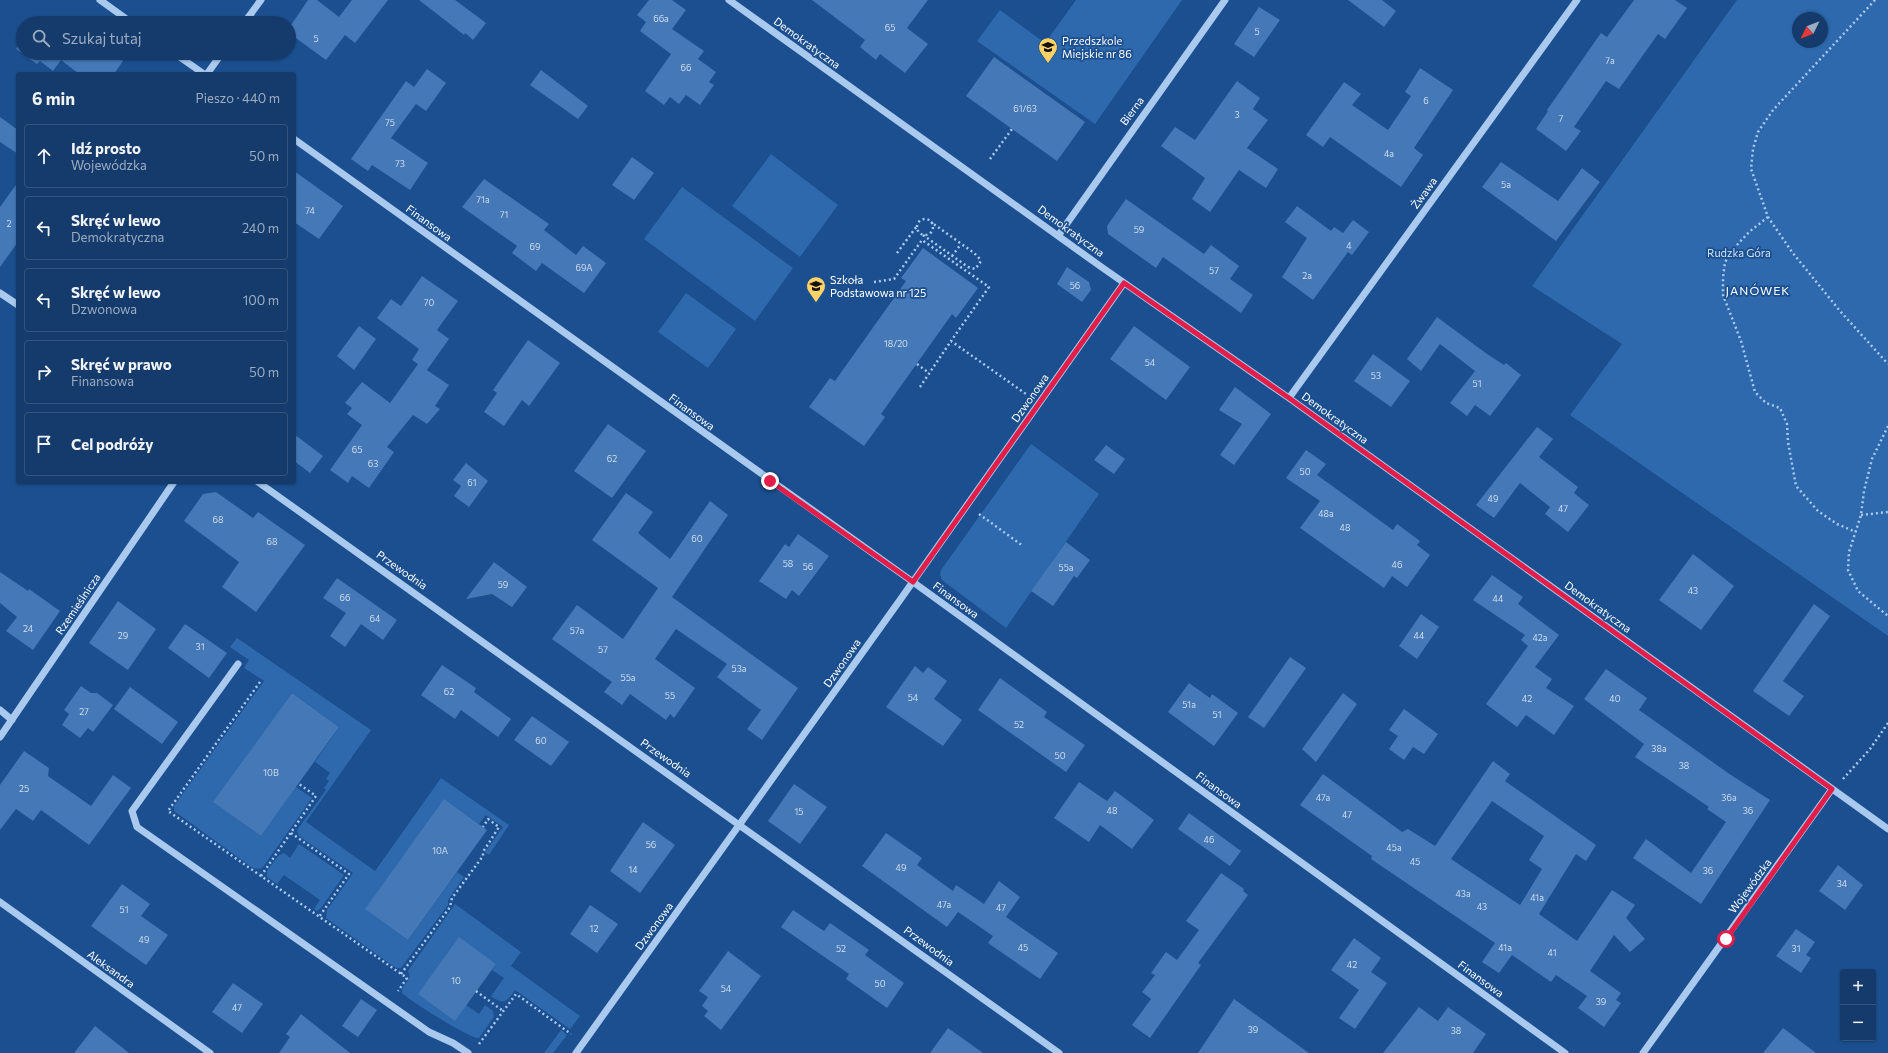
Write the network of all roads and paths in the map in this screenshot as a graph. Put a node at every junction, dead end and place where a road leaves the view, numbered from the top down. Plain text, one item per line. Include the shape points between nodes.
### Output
1 (100, 0) edge
2 (260, 0) edge
3 (729, 0) edge
4 (1225, 0) edge
5 (1577, 0) edge
6 (1875, 0) edge
7 (122, 16) edge
8 (249, 16) edge
9 (184, 60) edge
10 (216, 60) edge
11 (202, 72) edge
12 (207, 72) edge
13 (1012, 129) dead end
14 (296, 140) edge
15 (990, 159) dead end
16 (1768, 218) junction
17 (931, 222) junction
18 (917, 225) junction
19 (923, 235) junction
20 (1058, 236) junction
21 (961, 244) junction
22 (898, 253) dead end
23 (952, 256) junction
24 (874, 282) dead end
25 (1124, 283) junction
26 (0, 293) edge
27 (16, 304) edge
28 (951, 341) junction
29 (917, 364) dead end
30 (1888, 364) edge
31 (929, 373) junction
32 (920, 387) dead end
33 (1028, 396) dead end
34 (1289, 398) junction
35 (1888, 426) edge
36 (173, 484) edge
37 (261, 484) edge
38 (1888, 512) edge
39 (979, 513) dead end
40 (1862, 515) junction
41 (1856, 532) junction
42 (1022, 546) dead end
43 (913, 582) junction
44 (1888, 616) edge
45 (238, 664) dead end
46 (260, 682) dead end
47 (0, 710) edge
48 (12, 720) junction
49 (1888, 723) edge
50 (0, 737) edge
51 (299, 784) dead end
52 (1832, 789) junction
53 (740, 825) junction
54 (482, 827) dead end
55 (1888, 829) edge
56 (291, 833) junction
57 (260, 876) junction
58 (0, 902) edge
59 (319, 917) junction
60 (401, 974) junction
61 (476, 991) dead end
62 (402, 997) dead end
63 (503, 1011) junction
64 (571, 1034) dead end
65 (474, 1042) dead end
66 (210, 1053) edge
67 (468, 1053) edge
68 (576, 1053) edge
69 (1059, 1053) edge
70 (1565, 1053) edge
71 (1642, 1053) edge

1 - 7 street
2 - 8 street
3 - 20 street, Demokratyczna
4 - 20 street, Bierna
5 - 34 street, Żwawa
6 - 16 path via 1773,110 1758,132 1751,169
9 - 11 street
10 - 12 street
13 - 15 path
14 - 43 street, Finansowa
16 - 30 path via 1840,311
16 - 41 path via 1749,232 1725,262 1723,295 1741,341 1755,392 1766,403 1780,408 1787,424 1796,486 1818,511 1837,524
17 - 18 path via 924,219
17 - 19 path via 931,232
17 - 21 path
18 - 19 path via 918,232
18 - 22 path
19 - 23 path
20 - 25 street, Demokratyczna
21 - 23 path
21 - 23 path via 980,259 978,266 971,269
24 - 28 path via 894,279 922,240 989,287
25 - 34 street, Demokratyczna
25 - 43 street, Dzwonowa
26 - 27 street
28 - 31 path
28 - 33 path
29 - 31 path
31 - 32 path
34 - 52 street, Demokratyczna
35 - 40 path via 1872,459 1864,491
36 - 48 street, Rzemieślnicza
37 - 53 street, Przewodnia
38 - 40 path
39 - 42 path
40 - 41 path
41 - 44 path via 1849,552 1848,570 1858,591
43 - 53 street, Dzwonowa
43 - 70 street, Finansowa
45 - 67 street via 132,811 137,827 429,1032
46 - 57 path via 168,811
47 - 48 street
48 - 50 street, Rzemieślnicza
49 - 52 path via 1870,748
51 - 56 path via 316,796
52 - 55 street, Demokratyczna
52 - 71 street, Wojewódzka
53 - 68 street, Dzwonowa
53 - 69 street, Przewodnia
54 - 60 path via 488,819 500,827 483,852 483,856 452,898 450,907
56 - 57 path
56 - 59 path via 349,874
57 - 59 path
58 - 66 street, Aleksandra
59 - 60 path
60 - 62 path via 407,978 396,993
61 - 63 path
63 - 64 path via 516,994
63 - 65 path via 479,1045

